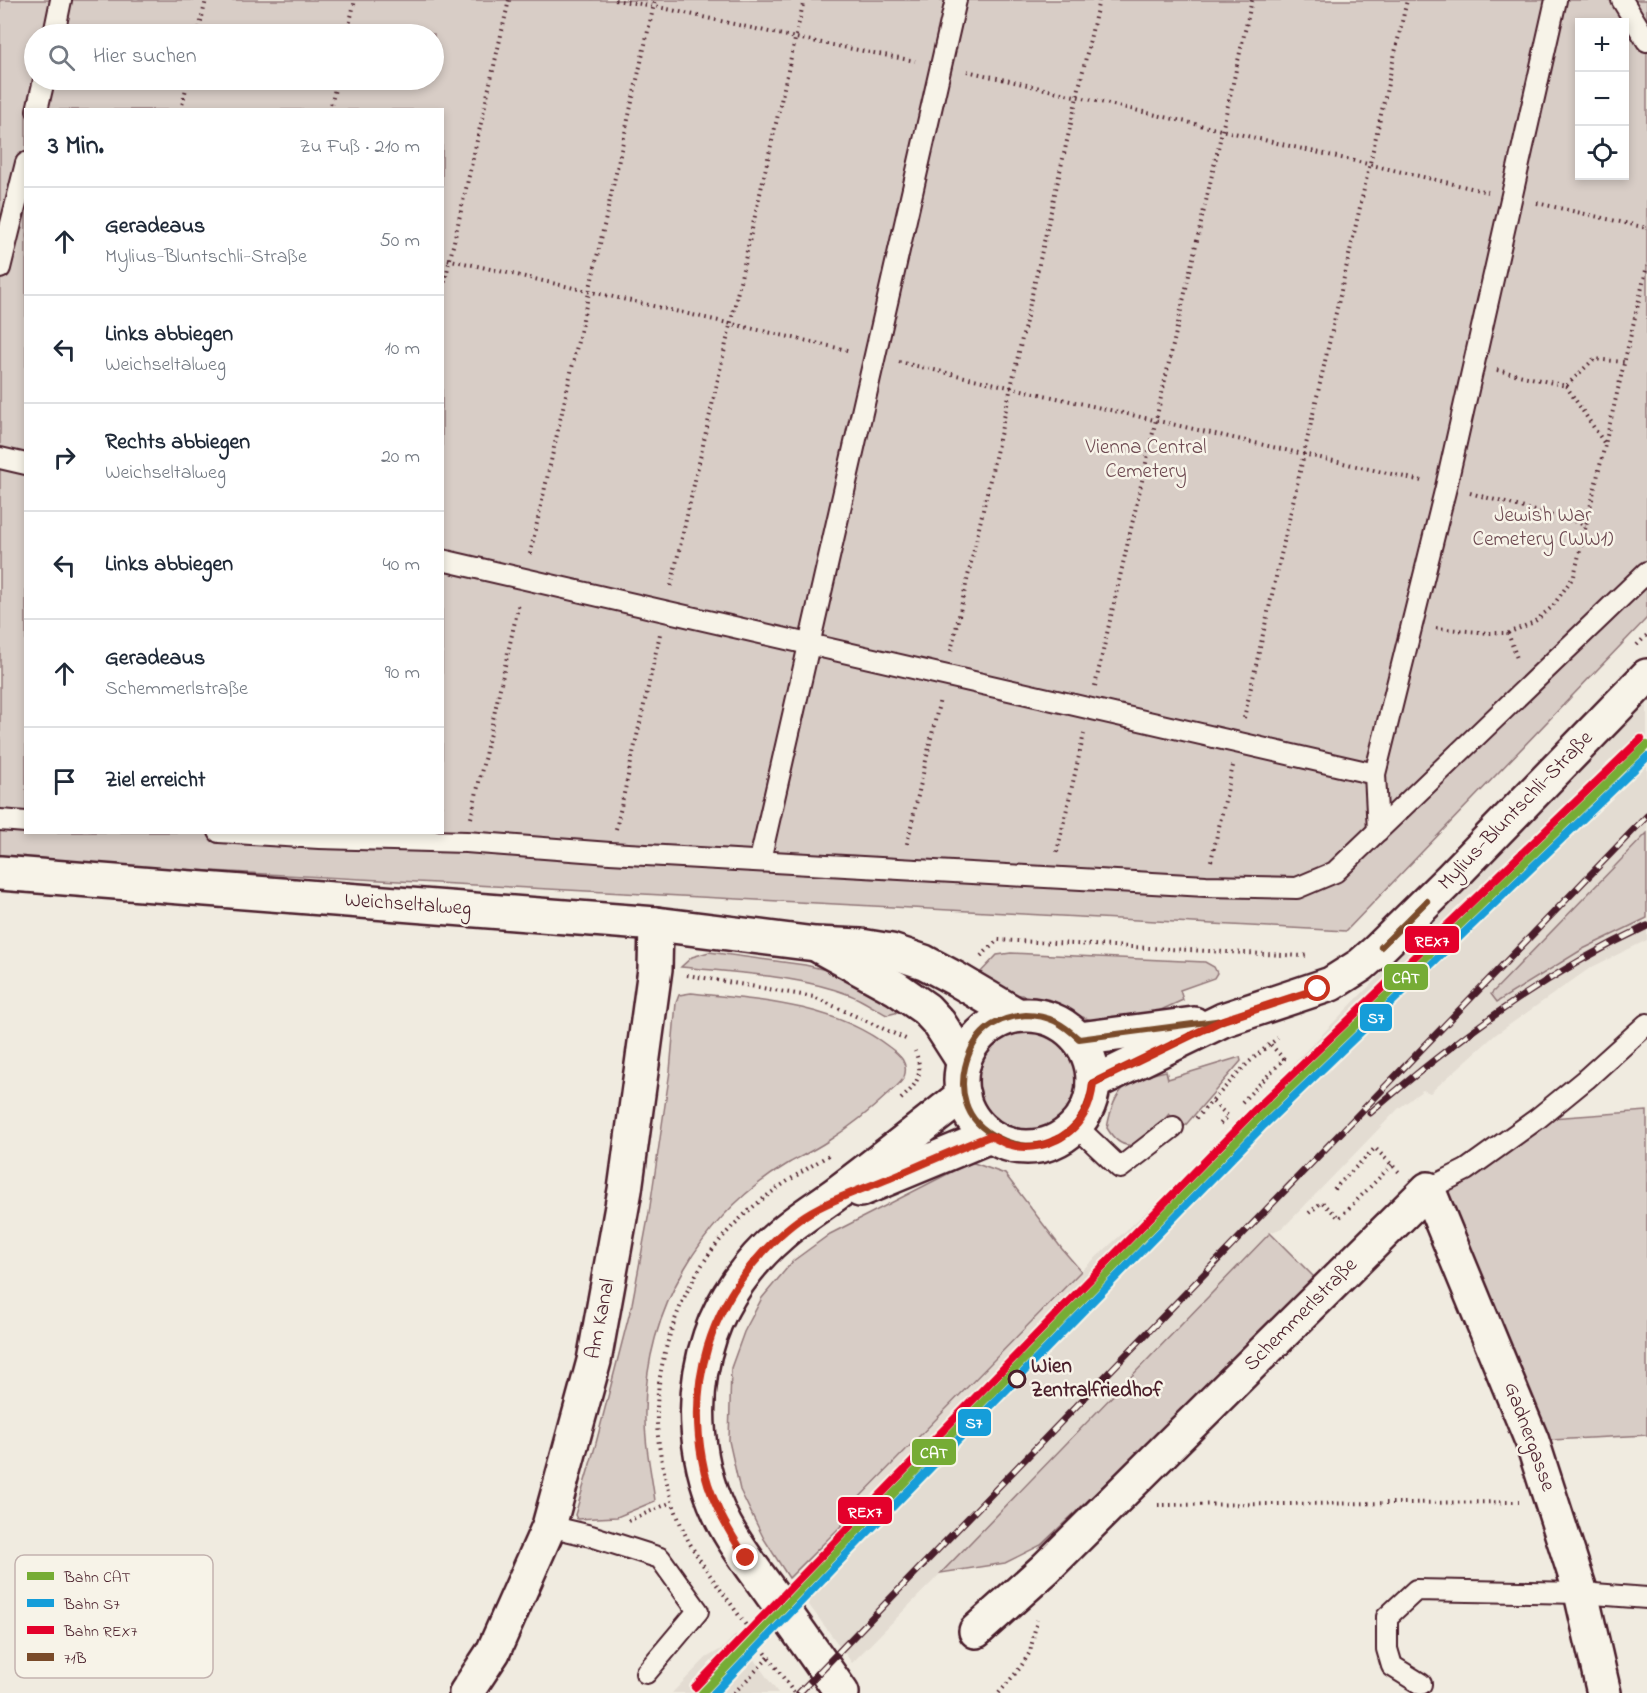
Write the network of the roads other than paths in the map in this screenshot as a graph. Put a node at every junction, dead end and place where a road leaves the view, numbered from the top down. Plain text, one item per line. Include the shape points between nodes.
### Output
1 (62, 0) edge
2 (956, 0) edge
3 (1556, 0) edge
4 (1622, 0) edge
5 (56, 24) edge
6 (1647, 41) edge
7 (42, 90) edge
8 (37, 108) edge
9 (24, 171) edge
10 (0, 268) edge
11 (0, 458) edge
12 (24, 464) edge
13 (444, 560) edge
14 (1647, 572) edge
15 (809, 644) junction
16 (1647, 676) edge
17 (1375, 774) junction
18 (0, 820) edge
19 (24, 822) edge
20 (1378, 831) junction
21 (252, 834) edge
22 (760, 860) junction
23 (0, 873) edge
24 (656, 924) junction
25 (815, 944) junction
26 (1017, 1015) junction
27 (1223, 1020) junction
28 (1647, 1024) edge
29 (1079, 1039) junction
30 (964, 1062) junction
31 (1093, 1083) junction
32 (963, 1095) junction
33 (1076, 1126) junction
34 (1173, 1127) road end
35 (990, 1136) junction
36 (1428, 1189) junction
37 (817, 1208) junction
38 (549, 1526) junction
39 (1581, 1593) junction
40 (1647, 1598) edge
41 (976, 1631) dead end
42 (646, 1673) dead end
43 (1421, 1684) dead end
44 (466, 1693) edge
45 (842, 1693) edge
46 (1604, 1693) edge

1 - 5 lane
2 - 15 lane
3 - 17 lane via 1446,487
4 - 6 lane
7 - 8 lane
9 - 10 lane
11 - 12 lane
13 - 15 lane
14 - 20 lane
15 - 17 lane
15 - 22 lane
16 - 27 street, Mylius-Bluntschli-Straße via 1361,965 1331,984
17 - 20 lane
18 - 19 lane
20 - 22 lane via 1335,872 1297,888
21 - 22 lane
23 - 24 street, Weichseltalweg
24 - 25 street, Weichseltalweg
24 - 38 street, Am Kanal via 655,969 625,1190 594,1361
25 - 26 street, Weichseltalweg via 861,946 924,962
25 - 30 street, Weichseltalweg via 926,1009
26 - 29 street, Weichseltalweg via 1040,1015 1061,1024
26 - 30 street, Weichseltalweg via 999,1020 983,1031
27 - 29 street, Mylius-Bluntschli-Straße
27 - 31 street, Mylius-Bluntschli-Straße
28 - 36 lane, Schemmerlstraße via 1537,1119 1466,1170
29 - 31 street, Weichseltalweg via 1092,1067
30 - 32 street, Weichseltalweg
31 - 33 street, Weichseltalweg via 1088,1106
32 - 35 street, Weichseltalweg via 968,1111
32 - 37 street
33 - 34 lane via 1120,1168
33 - 35 street, Weichseltalweg via 1044,1145 1008,1144
35 - 37 street
36 - 39 street, Gadnergasse via 1517,1401
36 - 41 street, Schemmerlstraße via 1045,1569
37 - 45 street via 779,1235 729,1295 710,1336 700,1376 697,1419 702,1461 713,1500 726,1526
38 - 42 lane via 660,1558 698,1611
38 - 44 street, Am Kanal via 493,1652
39 - 40 lane
39 - 43 lane via 1416,1590 1388,1617 1387,1649 1392,1666
39 - 46 street, Gadnergasse

